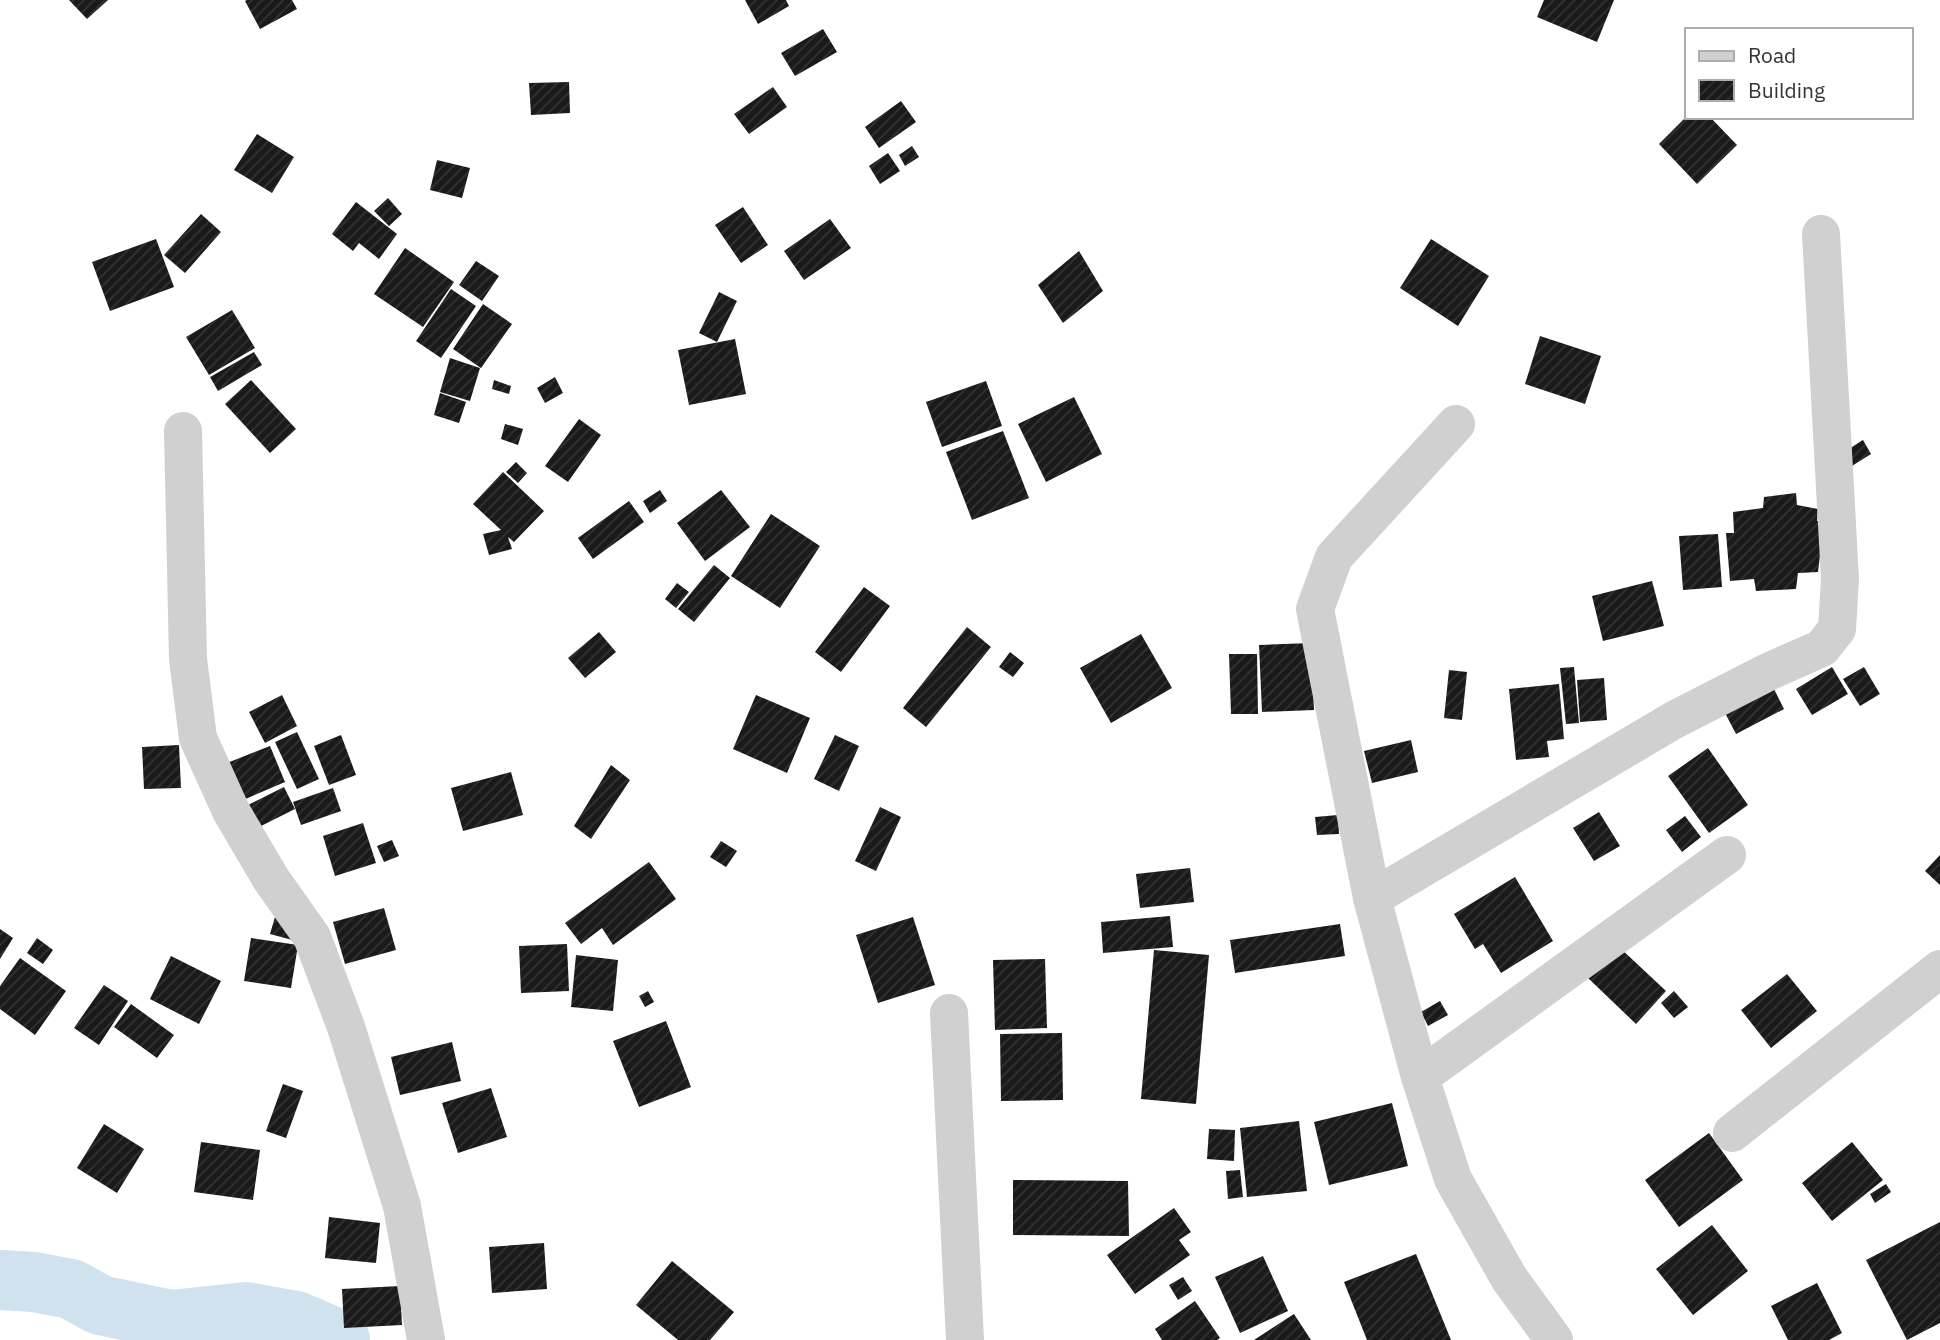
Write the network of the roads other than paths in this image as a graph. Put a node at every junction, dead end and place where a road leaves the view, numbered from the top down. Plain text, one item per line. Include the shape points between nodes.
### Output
1 (1821, 234) dead end
2 (1456, 424) dead end
3 (183, 431) dead end
4 (1727, 855) dead end
5 (1372, 898) junction
6 (1940, 968) edge
7 (949, 1013) dead end
8 (1420, 1077) junction
9 (1732, 1133) dead end
10 (426, 1340) edge
11 (965, 1340) edge
12 (1554, 1340) edge

1 - 5 street via 1840,579 1837,629 1822,648 1674,720
2 - 5 street via 1334,557 1315,609
3 - 10 street via 188,659 198,738 231,811 312,937 402,1206
4 - 8 street
5 - 8 street
6 - 9 street
7 - 11 street
8 - 12 street via 1453,1179 1509,1279

